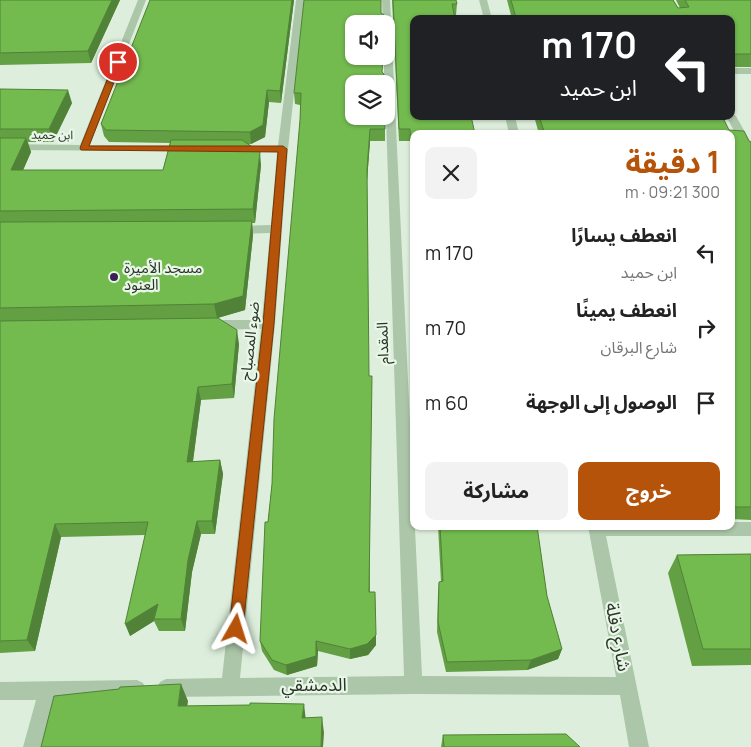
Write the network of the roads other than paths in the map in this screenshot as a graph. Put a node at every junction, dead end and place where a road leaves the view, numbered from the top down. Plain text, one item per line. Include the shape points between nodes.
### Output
1 (142, 0) edge
2 (300, 0) edge
3 (386, 0) edge
4 (483, 0) edge
5 (487, 15) edge
6 (735, 71) edge
7 (751, 71) edge
8 (733, 120) edge
9 (741, 137) edge
10 (0, 148) edge
11 (84, 148) junction
12 (193, 149) edge
13 (223, 149) edge
14 (283, 149) junction
15 (751, 153) edge
16 (277, 229) junction
17 (219, 230) edge
18 (268, 324) junction
19 (200, 325) edge
20 (735, 529) edge
21 (751, 529) edge
22 (596, 530) edge
23 (413, 685) junction
24 (230, 686) junction
25 (628, 686) junction
26 (0, 691) edge
27 (47, 691) junction
28 (33, 747) edge
29 (639, 747) edge

1 - 11 street
2 - 14 street, ضوء المصباح
3 - 23 street, المقدام
4 - 5 street
6 - 7 street
8 - 9 street
9 - 15 street
10 - 11 street, ابن حميد
11 - 12 street, ابن حميد
13 - 14 street
14 - 16 street, ضوء المصباح
16 - 17 street
16 - 18 street, ضوء المصباح
18 - 19 street
18 - 24 street, ضوء المصباح
20 - 21 street
22 - 25 street, شارع دقلة
23 - 24 street, الدمشقي
23 - 25 street, الدمشقي
24 - 27 street, الدمشقي
25 - 29 street, شارع دقلة
26 - 27 street, الدمشقي
27 - 28 street

